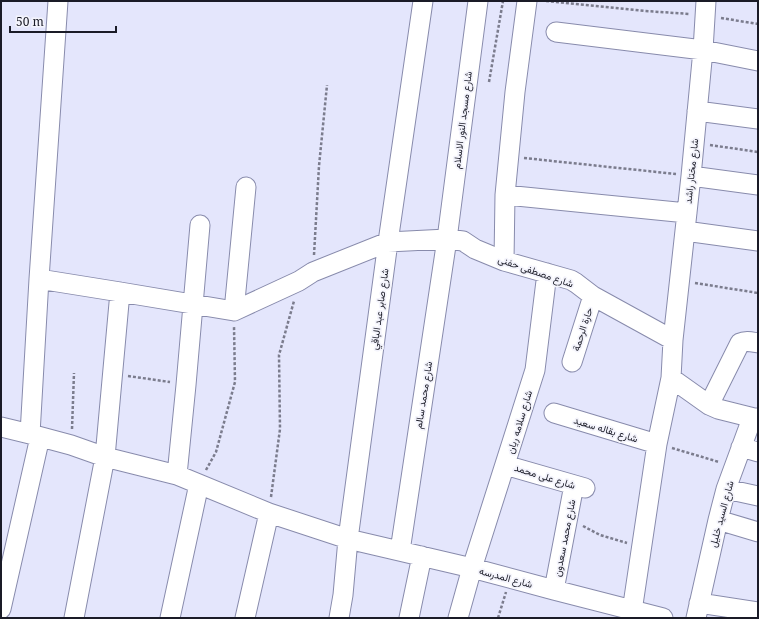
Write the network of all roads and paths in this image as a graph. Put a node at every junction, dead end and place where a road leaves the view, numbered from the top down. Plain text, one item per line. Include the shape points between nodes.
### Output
1 (58, 1) edge
2 (423, 1) edge
3 (478, 1) edge
4 (503, 1) edge
5 (528, 1) edge
6 (546, 1) edge
7 (705, 8) edge
8 (758, 24) edge
9 (556, 32) dead end
10 (703, 50) junction
11 (758, 61) edge
12 (489, 82) dead end
13 (327, 84) dead end
14 (697, 111) junction
15 (758, 119) edge
16 (694, 142) junction
17 (758, 152) edge
18 (509, 156) junction
19 (691, 176) junction
20 (758, 185) edge
21 (246, 187) dead end
22 (505, 195) junction
23 (686, 222) junction
24 (200, 225) dead end
25 (447, 239) junction
26 (758, 240) edge
27 (388, 242) junction
28 (504, 261) junction
29 (547, 273) junction
30 (306, 277) junction
31 (39, 280) junction
32 (679, 280) junction
33 (120, 292) junction
34 (758, 293) edge
35 (593, 296) junction
36 (193, 304) junction
37 (234, 311) junction
38 (673, 340) junction
39 (758, 343) edge
40 (572, 362) dead end
41 (74, 374) dead end
42 (113, 374) junction
43 (671, 378) junction
44 (186, 385) junction
45 (708, 405) junction
46 (554, 413) dead end
47 (756, 418) edge
48 (1, 427) edge
49 (35, 435) junction
50 (657, 444) junction
51 (71, 445) junction
52 (750, 450) edge
53 (105, 457) junction
54 (505, 465) junction
55 (734, 466) junction
56 (177, 476) junction
57 (199, 484) junction
58 (580, 487) joint
59 (726, 489) junction
60 (758, 496) edge
61 (269, 513) junction
62 (568, 519) junction
63 (718, 520) junction
64 (758, 532) edge
65 (348, 539) junction
66 (641, 548) junction
67 (400, 551) junction
68 (422, 556) junction
69 (472, 568) junction
70 (511, 579) junction
71 (554, 590) junction
72 (1, 609) edge
73 (697, 611) edge
74 (758, 612) edge
75 (632, 614) edge
76 (74, 618) edge
77 (170, 618) edge
78 (245, 618) edge
79 (339, 618) edge
80 (409, 618) edge
81 (458, 618) edge
82 (498, 618) edge
83 (664, 618) edge

1 - 31 street
2 - 27 street, شارع صابر عبد الباقي
3 - 25 street, شارع مسجد النور الاسلام
4 - 12 path
5 - 18 street
6 - 7 path via 645,11
7 - 8 path
7 - 10 street, شارع مختار راشد
9 - 10 street
10 - 11 street
10 - 14 street, شارع مختار راشد
13 - 30 path
14 - 15 street
14 - 16 street, شارع مختار راشد
16 - 17 path
16 - 19 street, شارع مختار راشد
18 - 19 path
18 - 22 street
19 - 20 street
19 - 23 street, شارع مختار راشد
21 - 37 street
22 - 23 street
22 - 28 street
23 - 26 street
23 - 32 street, شارع مختار راشد
24 - 36 street
25 - 27 street, شارع مصطفى حفنى
25 - 28 street, شارع مصطفى حفنى via 463,241
25 - 67 street, شارع محمد سالم
27 - 30 street, شارع مصطفى حفنى
27 - 65 street, شارع صابر عبد الباقي
28 - 29 street, شارع مصطفى حفنى
29 - 35 street, شارع مصطفى حفنى via 571,280
29 - 54 street, شارع سلامه ريان via 535,370
30 - 37 street, شارع مصطفى حفنى
30 - 61 path via 279,355 280,429
31 - 33 street
31 - 49 street
32 - 34 path
32 - 38 street, شارع مختار راشد
33 - 36 street
33 - 42 street
35 - 38 street, شارع مصطفى حفنى
35 - 40 street, حارة الرحمة
36 - 37 street
36 - 44 street
37 - 57 path via 234,382 216,452
38 - 43 street, شارع مختار راشد
39 - 45 street via 740,343
41 - 51 path
42 - 44 path
42 - 53 street
43 - 45 street
43 - 50 street, شارع مختار راشد
44 - 56 street
45 - 47 street
46 - 50 street, شارع بقاله سعيد
47 - 52 street, شارع السيد خليل via 749,424
48 - 49 street, شارع المدرسه
49 - 51 street, شارع المدرسه
49 - 72 street
50 - 55 path
50 - 66 street, شارع مختار راشد
51 - 53 street, شارع المدرسه
52 - 55 street, شارع السيد خليل
53 - 56 street, شارع المدرسه
53 - 76 street
54 - 58 street, شارع على محمد
54 - 69 street, شارع سلامه ريان
55 - 59 street, شارع السيد خليل
56 - 57 street, شارع المدرسه
57 - 61 street, شارع المدرسه
57 - 77 street
58 - 62 street, شارع محمد سعدون
59 - 60 street
59 - 63 street, شارع السيد خليل
61 - 65 street, شارع المدرسه
61 - 78 street
62 - 66 path via 600,535
62 - 71 street, شارع محمد سعدون
63 - 64 street
63 - 73 street, شارع السيد خليل
65 - 67 street, شارع المدرسه
65 - 79 street, شارع صابر عبد الباقي
66 - 75 street, شارع مختار راشد
67 - 68 street, شارع المدرسه
68 - 69 street, شارع المدرسه
68 - 80 street
69 - 70 street, شارع المدرسه
69 - 81 street, شارع سلامه ريان
70 - 71 street, شارع المدرسه
70 - 82 path
71 - 75 street, شارع المدرسه
73 - 74 street
75 - 83 street, شارع المدرسه

